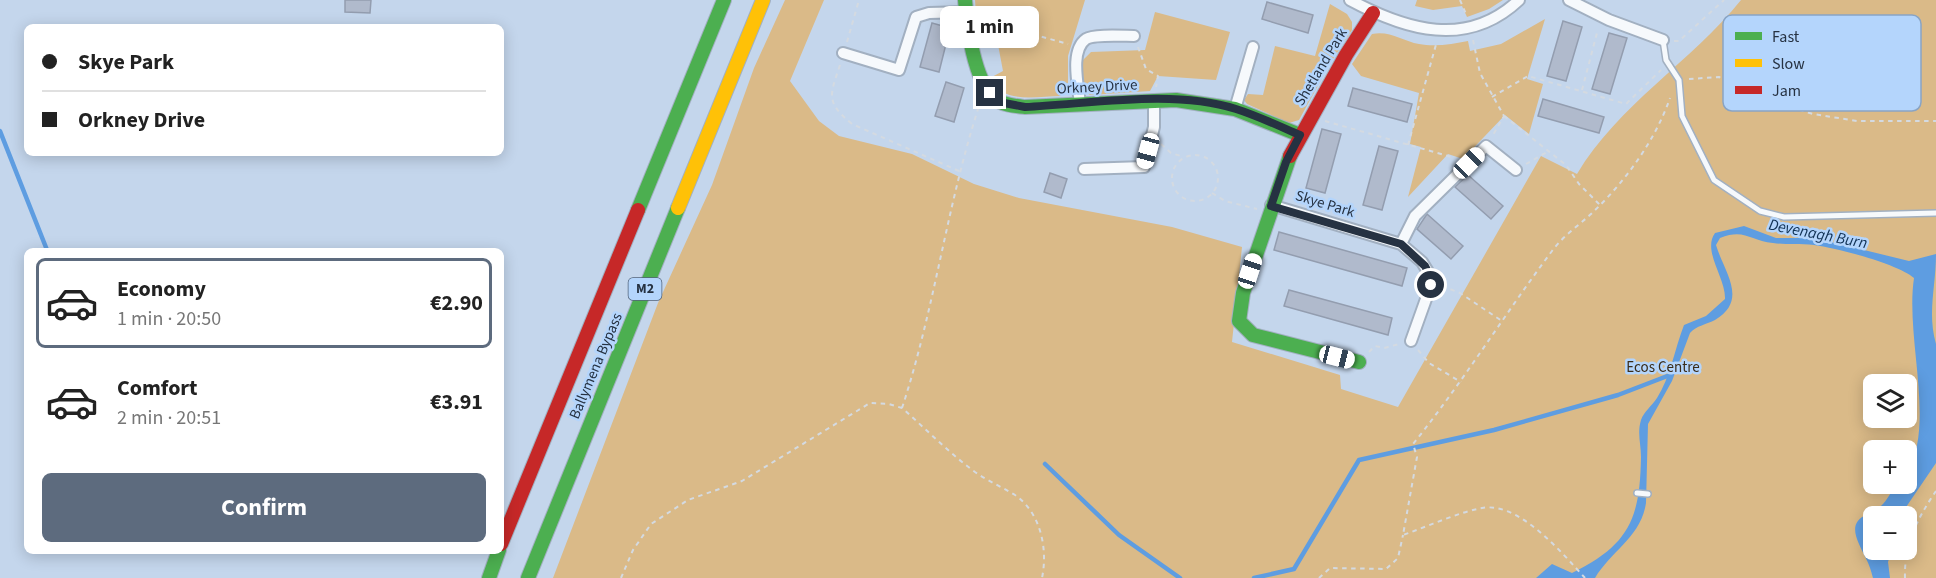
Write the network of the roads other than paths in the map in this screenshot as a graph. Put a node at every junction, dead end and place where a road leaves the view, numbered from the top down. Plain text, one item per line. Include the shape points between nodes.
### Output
1 (724, 0) edge
2 (763, 0) edge
3 (1350, 0) edge
4 (1519, 0) edge
5 (1569, 0) edge
6 (966, 9) edge
7 (1373, 12) junction
8 (1134, 36) road end
9 (1663, 40) joint
10 (1253, 47) dead end
11 (843, 53) road end
12 (1154, 100) junction
13 (1080, 105) junction
14 (1235, 109) junction
15 (1300, 135) junction
16 (1084, 169) dead end
17 (1516, 170) road end
18 (1271, 206) junction
19 (1936, 213) edge
20 (1401, 244) junction
21 (1411, 341) road end
22 (1359, 362) road end
23 (1637, 493) dead end
24 (1648, 494) dead end
25 (504, 537) edge
26 (498, 554) edge
27 (489, 578) edge
28 (528, 578) edge

1 - 25 main road, Ballymena Bypass / M2
2 - 28 main road, Ballymena Bypass / M2
3 - 7 street
4 - 7 street via 1499,15 1470,26 1440,30 1407,26
5 - 9 street
6 - 11 street via 916,17 899,70
6 - 13 main road, Orkney Drive via 983,80 998,100 1017,106
7 - 15 main road, Shetland Park
8 - 13 street via 1089,38 1080,47
9 - 19 lane via 1679,80 1682,116 1714,180 1760,211 1784,217
10 - 14 street
12 - 13 main road, Orkney Drive
12 - 14 main road, Orkney Drive
12 - 16 street via 1153,136 1144,167
14 - 15 main road, Orkney Drive
15 - 18 main road, Shetland Park
17 - 20 street via 1486,146 1415,216
18 - 20 street, Skye Park
18 - 22 main road, Skye Park via 1243,293 1239,321 1253,335
20 - 21 street, Skye Park via 1425,266 1431,281
23 - 24 lane
26 - 27 main road

